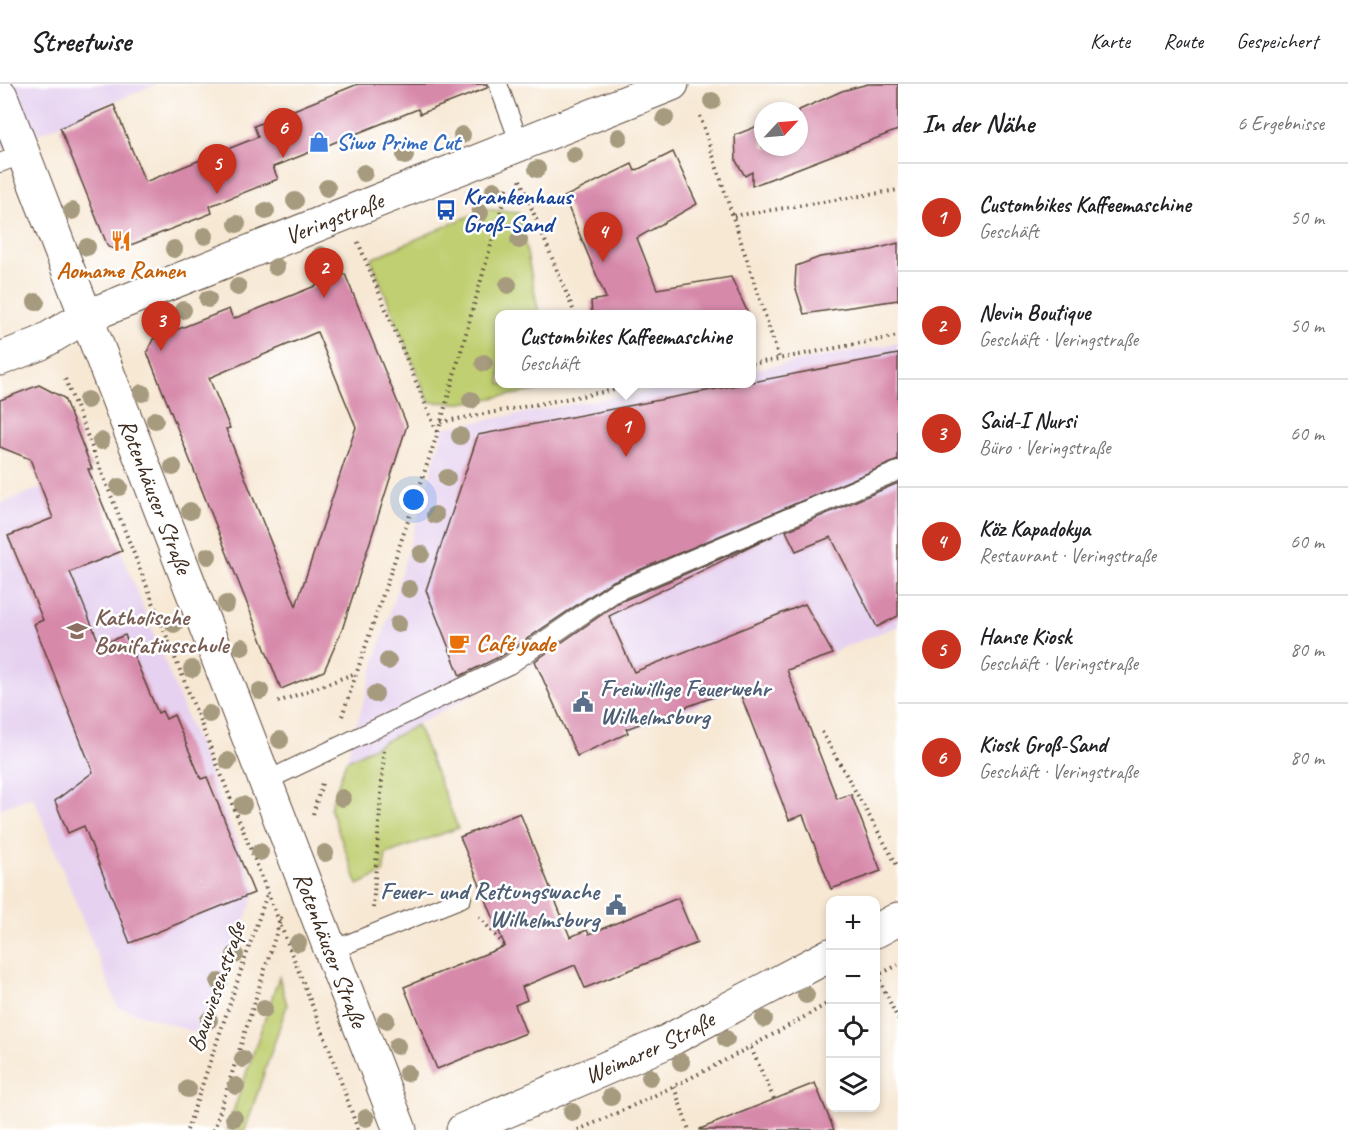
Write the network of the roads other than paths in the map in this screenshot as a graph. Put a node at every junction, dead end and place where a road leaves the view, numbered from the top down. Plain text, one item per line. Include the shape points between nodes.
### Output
1 (498, 84) edge
2 (672, 84) edge
3 (1, 96) edge
4 (517, 155) junction
5 (11, 158) edge
6 (85, 317) junction
7 (0, 359) edge
8 (898, 471) edge
9 (264, 782) junction
10 (462, 898) road end
11 (898, 919) edge
12 (880, 929) edge
13 (330, 951) junction
14 (826, 958) edge
15 (400, 1130) edge
16 (463, 1130) edge

1 - 4 lane
2 - 4 street, Veringstraße
3 - 5 street, Rotenhäuser Straße
4 - 6 street, Veringstraße via 346,214
5 - 6 street, Rotenhäuser Straße
6 - 7 street, Veringstraße via 39,344
6 - 9 street, Rotenhäuser Straße
8 - 9 lane via 615,592 513,673 386,725
9 - 13 street, Rotenhäuser Straße
10 - 13 lane
11 - 12 street
13 - 15 street, Rotenhäuser Straße
14 - 16 street, Weimarer Straße via 664,1043

